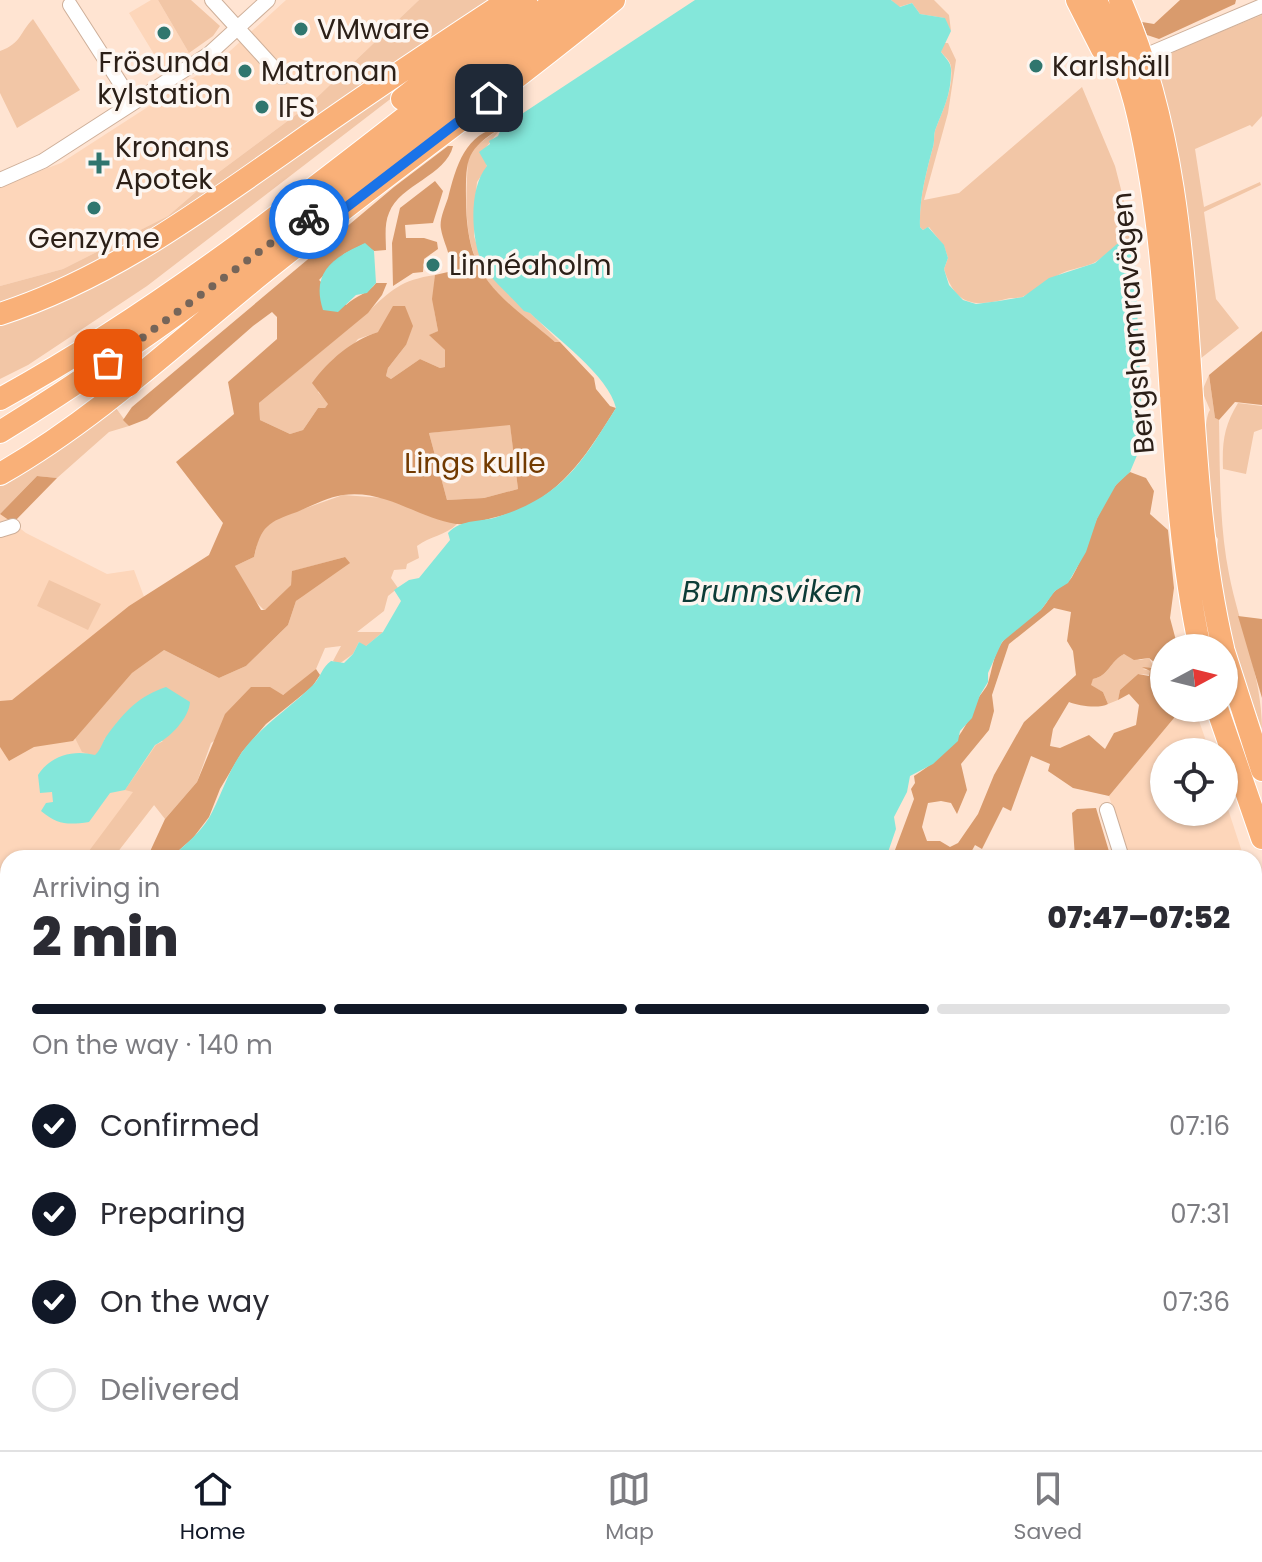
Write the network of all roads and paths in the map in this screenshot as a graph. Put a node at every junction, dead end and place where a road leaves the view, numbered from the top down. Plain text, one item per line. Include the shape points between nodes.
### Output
1 (212, 0) edge
2 (268, 0) edge
3 (509, 0) edge
4 (526, 0) edge
5 (557, 0) edge
6 (586, 0) edge
7 (614, 0) edge
8 (624, 0) edge
9 (1077, 0) edge
10 (1096, 0) edge
11 (1120, 0) edge
12 (70, 5) dead end
13 (1262, 6) edge
14 (586, 24) junction
15 (240, 29) junction
16 (1142, 57) junction
17 (282, 77) dead end
18 (133, 103) junction
19 (1144, 151) junction
20 (1, 177) edge
21 (344, 209) junction
22 (301, 221) junction
23 (197, 273) junction
24 (0, 314) edge
25 (0, 399) edge
26 (0, 432) edge
27 (0, 474) edge
28 (1198, 634) edge
29 (1221, 634) edge
30 (1238, 694) edge
31 (1222, 722) edge
32 (1262, 770) edge
33 (1107, 810) dead end
34 (1262, 838) edge
35 (1120, 850) edge

1 - 15 street
2 - 15 street
3 - 24 highway via 130,255
4 - 23 highway via 275,202
5 - 23 highway
6 - 22 highway
7 - 14 highway
8 - 14 highway
9 - 19 highway
10 - 19 highway, Bergshamravägen via 1130,84
11 - 16 highway, Bergshamravägen
12 - 18 street
13 - 16 street
14 - 21 highway
15 - 17 street
15 - 18 street
16 - 29 highway, Bergshamravägen via 1160,113 1178,219 1205,545
18 - 20 street via 43,161
19 - 28 highway, Bergshamravägen via 1160,244 1183,550
21 - 22 highway
21 - 27 highway via 98,409
22 - 26 highway via 181,313
23 - 25 highway via 131,321
30 - 32 highway, Bergshamravägen
31 - 34 highway
33 - 35 street

